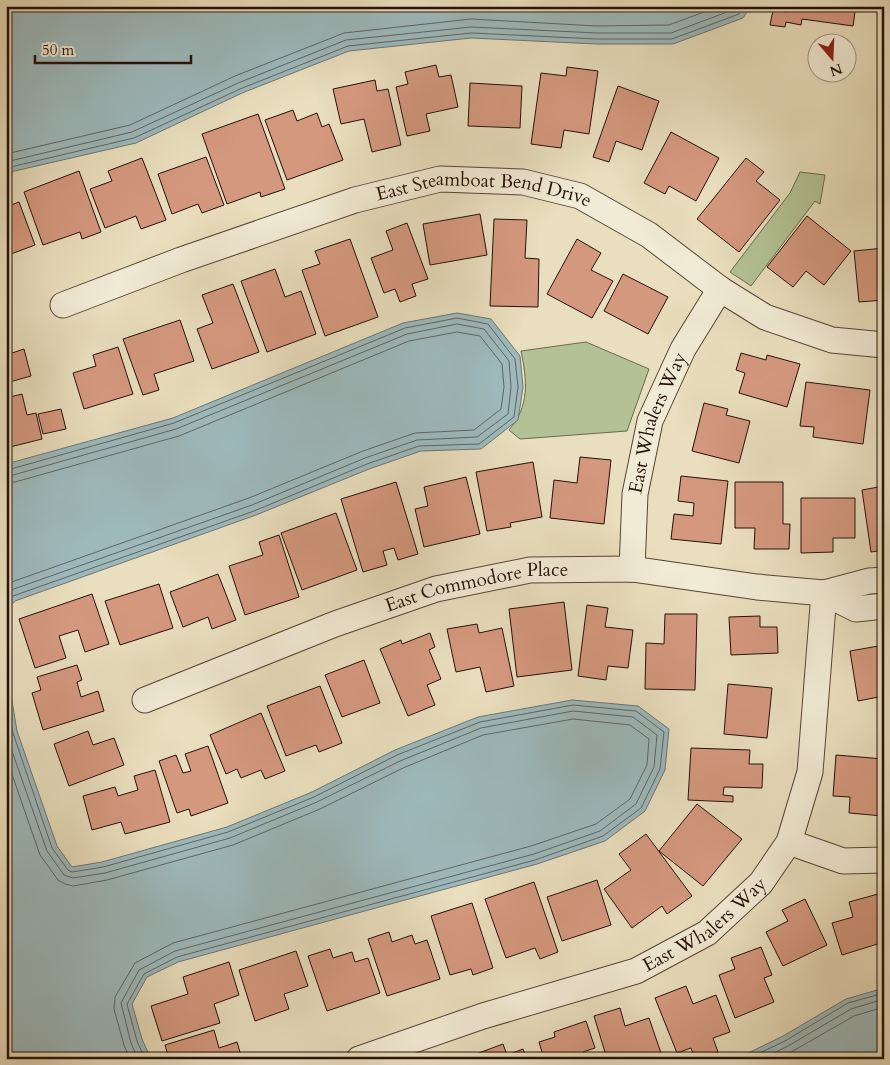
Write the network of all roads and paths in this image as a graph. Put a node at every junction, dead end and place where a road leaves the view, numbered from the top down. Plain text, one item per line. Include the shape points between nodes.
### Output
1 (720, 290) junction
2 (63, 305) dead end
3 (884, 345) edge
4 (632, 569) junction
5 (884, 580) edge
6 (824, 594) junction
7 (884, 606) edge
8 (145, 700) dead end
9 (789, 842) junction
10 (884, 860) edge
11 (359, 1059) edge

1 - 2 street, East Steamboat Bend Drive via 649,235 580,196 522,182 440,179 355,200
1 - 3 street, East Steamboat Bend Drive via 766,317 832,340
1 - 4 street, East Whalers Way via 683,349 650,421 635,494
4 - 6 street, East Commodore Place
4 - 8 street, East Commodore Place via 530,570 436,589 335,624
5 - 6 street, East Commodore Place
6 - 7 street, East Commodore Place via 856,609
6 - 9 street, East Whalers Way via 810,772
9 - 10 street via 843,860
9 - 11 street, East Whalers Way via 761,883 707,933 636,971 483,1016

